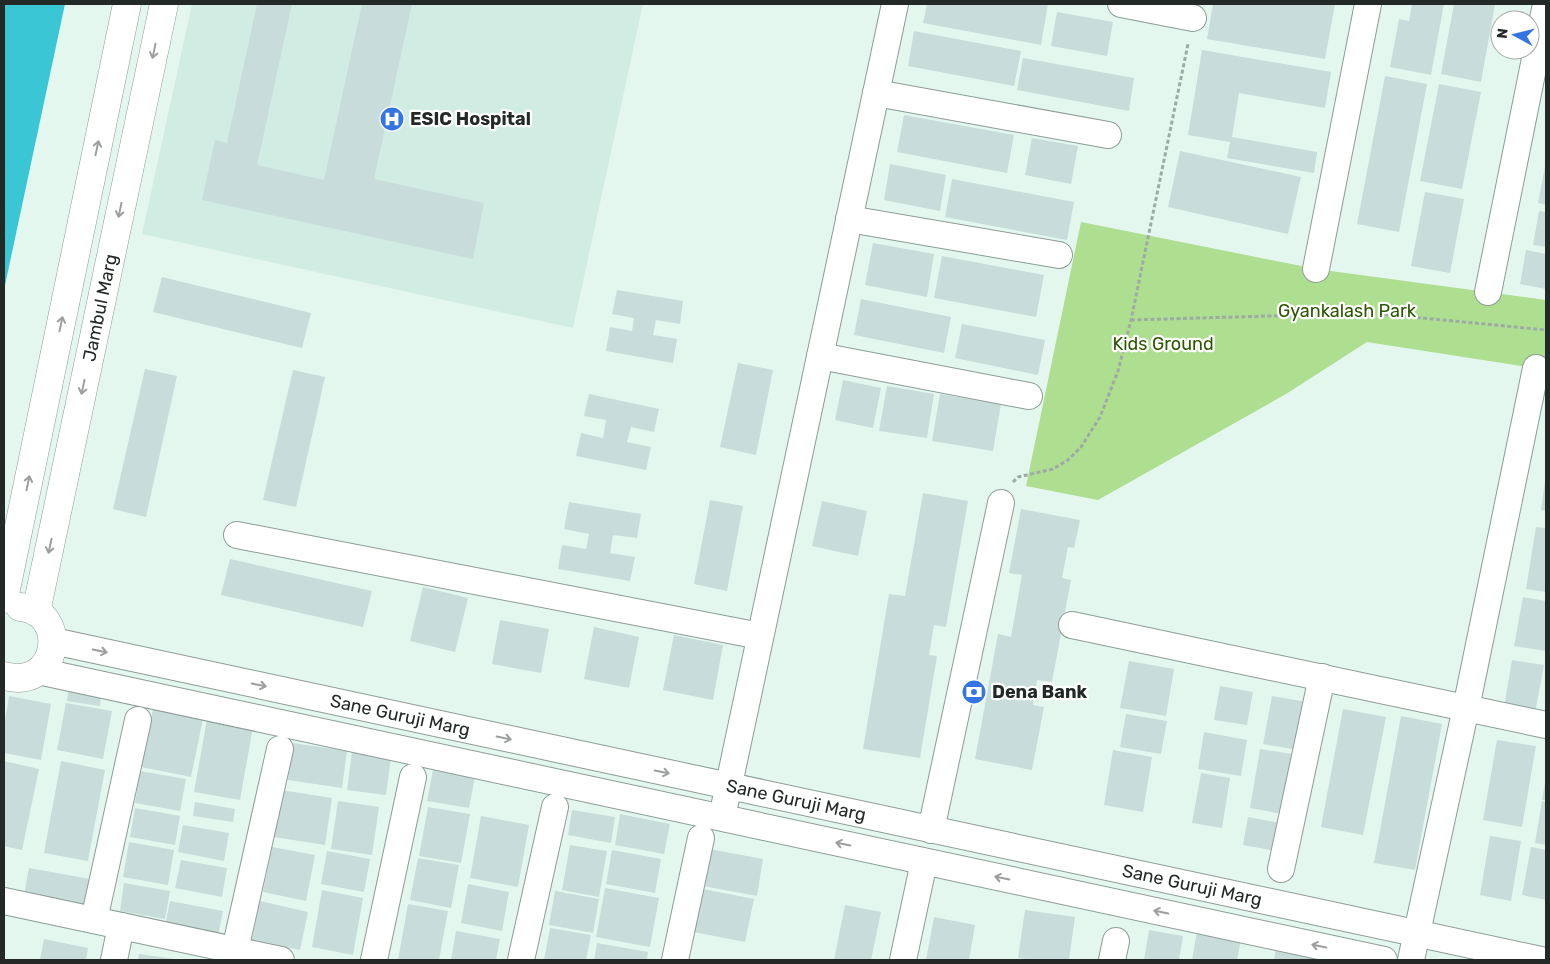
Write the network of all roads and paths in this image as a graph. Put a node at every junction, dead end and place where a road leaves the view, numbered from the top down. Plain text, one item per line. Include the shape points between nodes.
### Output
1 (127, 4) edge
2 (164, 4) edge
3 (894, 4) edge
4 (1121, 4) edge
5 (1368, 4) edge
6 (1546, 4) edge
7 (1193, 18) joint
8 (876, 93) junction
9 (1108, 135) dead end
10 (849, 219) junction
11 (1059, 255) dead end
12 (1316, 269) dead end
13 (1488, 292) dead end
14 (1131, 320) junction
15 (1546, 330) edge
16 (820, 356) junction
17 (1536, 368) dead end
18 (1029, 396) dead end
19 (1001, 503) joint
20 (237, 535) dead end
21 (4, 599) edge
22 (4, 609) edge
23 (36, 612) junction
24 (1072, 625) dead end
25 (760, 636) junction
26 (52, 641) junction
27 (15, 677) edge
28 (1322, 677) junction
29 (1466, 708) junction
30 (138, 720) dead end
31 (1546, 724) edge
32 (280, 749) dead end
33 (413, 778) dead end
34 (728, 786) junction
35 (555, 807) dead end
36 (721, 818) junction
37 (931, 830) junction
38 (701, 838) dead end
39 (924, 862) junction
40 (1281, 869) dead end
41 (4, 901) edge
42 (94, 920) junction
43 (121, 926) junction
44 (1417, 934) junction
45 (235, 950) junction
46 (114, 960) edge
47 (281, 960) edge
48 (374, 960) edge
49 (521, 960) edge
50 (675, 960) edge
51 (903, 960) edge
52 (1384, 960) edge
53 (1411, 960) edge
54 (1541, 960) edge

21 -> 1 main road, Jambul Marg
2 -> 23 main road, Jambul Marg
3 - 8 street
4 - 7 street
5 - 12 street
6 - 13 street
7 - 14 path
8 - 9 street
8 - 10 street
10 - 11 street
10 - 16 street
14 - 15 path via 1371,313
14 - 19 path via 1118,371 1100,417 1081,447 1053,469 1018,477 1006,488
16 - 18 street
16 - 25 street
17 - 29 street
19 - 37 street
20 - 25 street
22 - 23 main road via 25,607
23 - 26 main road via 51,630
24 - 28 street
25 - 34 street
26 - 27 main road via 46,663
26 -> 34 street, Sane Guruji Marg
27 - 36 street, Sane Guruji Marg
28 - 29 street
28 - 40 street
29 - 31 street
29 - 44 street
30 - 42 street
32 - 45 street
33 - 48 street
34 - 36 street
34 - 37 street, Sane Guruji Marg
35 - 49 street
39 -> 36 street, Sane Guruji Marg
37 - 44 street, Sane Guruji Marg
38 - 50 street
39 - 51 street
52 -> 39 street, Sane Guruji Marg
41 - 42 street
42 - 43 street
43 - 45 street
43 - 46 street
44 - 53 street
44 - 54 street, Sane Guruji Marg
45 - 47 street

